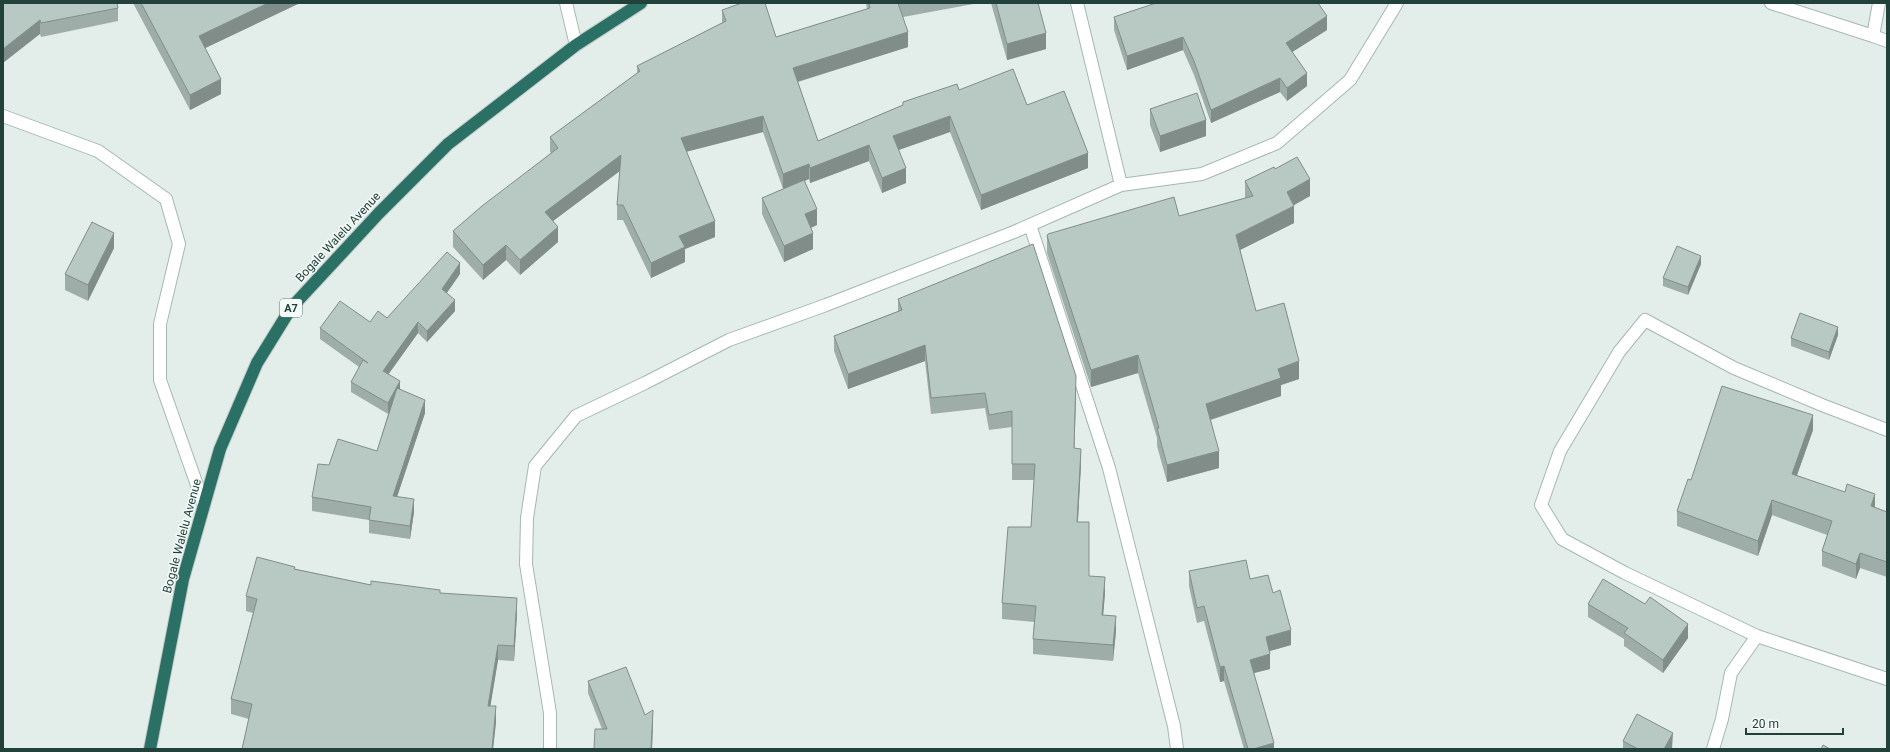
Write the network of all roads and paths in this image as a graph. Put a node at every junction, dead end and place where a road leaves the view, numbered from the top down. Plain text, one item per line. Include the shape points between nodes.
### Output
1 (566, 3) edge
2 (641, 3) edge
3 (1077, 3) edge
4 (1397, 3) edge
5 (1771, 3) edge
6 (1879, 3) edge
7 (1873, 36) junction
8 (1887, 41) edge
9 (576, 46) junction
10 (3, 116) edge
11 (1121, 185) junction
12 (1030, 225) junction
13 (1887, 430) edge
14 (204, 505) junction
15 (1757, 636) junction
16 (1887, 679) edge
17 (150, 749) edge
18 (550, 749) edge
19 (1177, 749) edge
20 (1713, 749) edge

1 - 9 street
2 - 9 highway, Bogale Walelu Avenue / A7
3 - 11 street
4 - 11 street via 1350,80 1277,143 1202,174
5 - 7 street
6 - 7 street
7 - 8 street
9 - 14 highway, Bogale Walelu Avenue / A7 via 448,144 379,212 291,308 257,364 220,449
10 - 14 street via 98,151 166,199 179,244 160,324 160,380
11 - 12 street
12 - 18 street via 729,340 576,416 536,466 527,518 526,564 550,713
12 - 19 street via 1109,468 1174,726
13 - 15 street via 1734,368 1645,320 1619,352 1560,451 1541,505 1562,539 1625,573
14 - 17 highway, Bogale Walelu Avenue / A7 via 183,579
15 - 16 street
15 - 20 street via 1731,674

